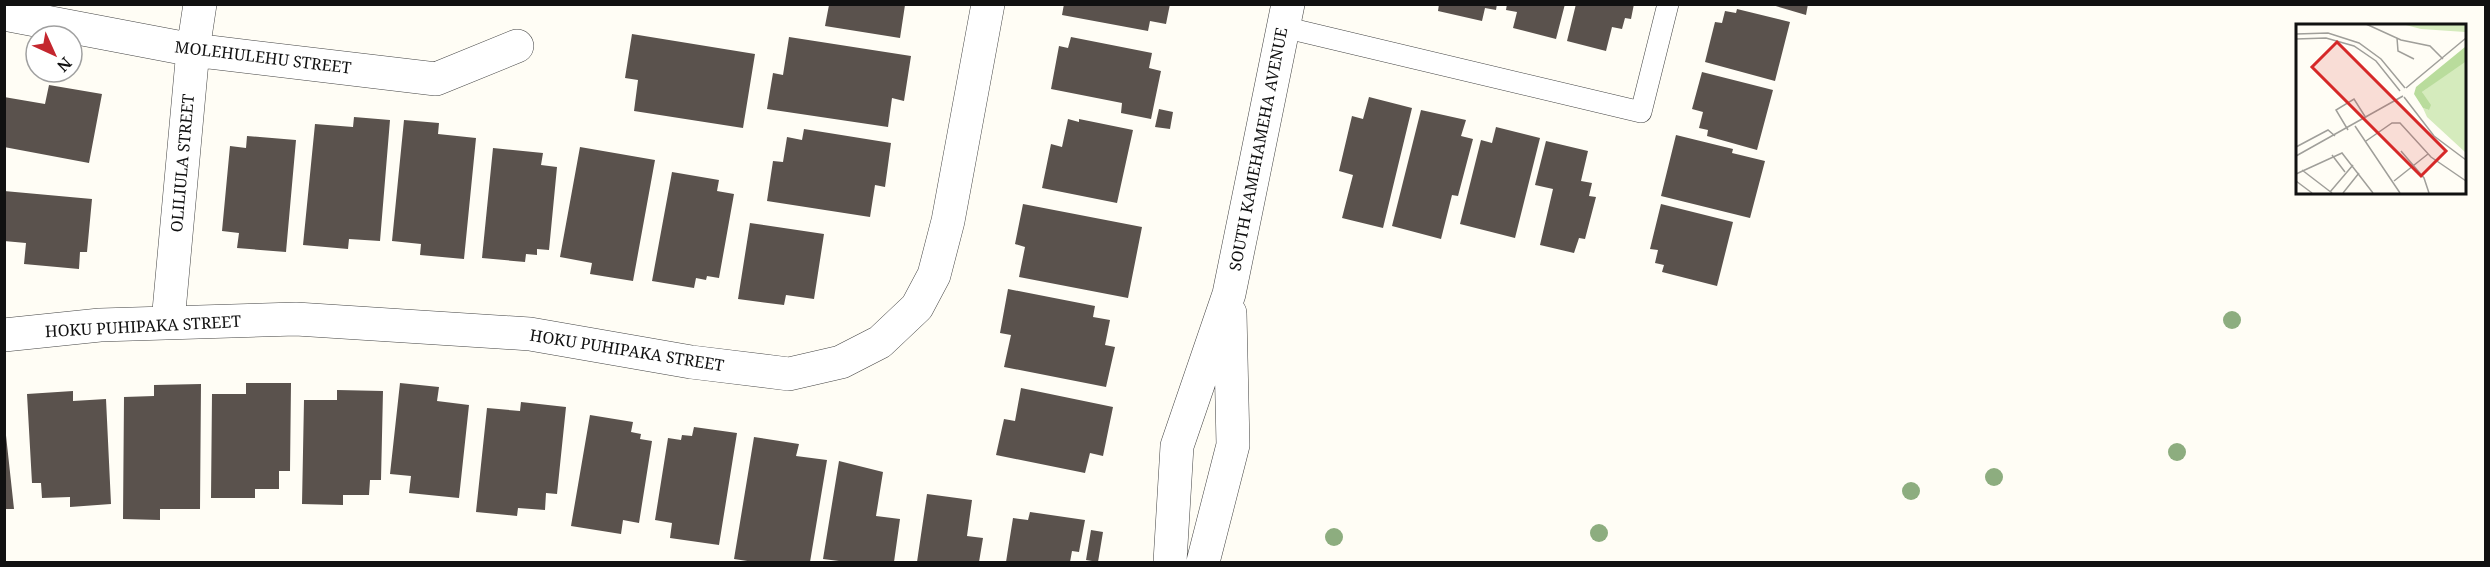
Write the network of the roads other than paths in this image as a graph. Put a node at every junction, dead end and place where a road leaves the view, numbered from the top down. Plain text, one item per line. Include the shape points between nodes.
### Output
1 (200, 4) edge
2 (988, 4) edge
3 (1668, 4) edge
4 (4, 14) edge
5 (1285, 16) edge
6 (518, 46) dead end
7 (193, 50) junction
8 (1229, 294) junction
9 (168, 322) junction
10 (4, 334) edge
11 (1170, 562) edge
12 (1203, 562) edge

1 - 7 street, OLILIULA STREET
2 - 9 street, HOKU PUHIPAKA STREET via 934,275 917,307 880,342 841,362 789,374 691,362 530,334 296,319
3 - 5 lane via 1641,112
4 - 7 street, MOLEHULEHU STREET
5 - 8 street, SOUTH KAMEHAMEHA AVENUE
6 - 7 street, MOLEHULEHU STREET via 436,79
7 - 9 street, OLILIULA STREET
8 - 11 street, SOUTH KAMEHAMEHA AVENUE via 1177,446
8 - 12 street, SOUTH KAMEHAMEHA AVENUE via 1233,445
9 - 10 street, HOKU PUHIPAKA STREET

